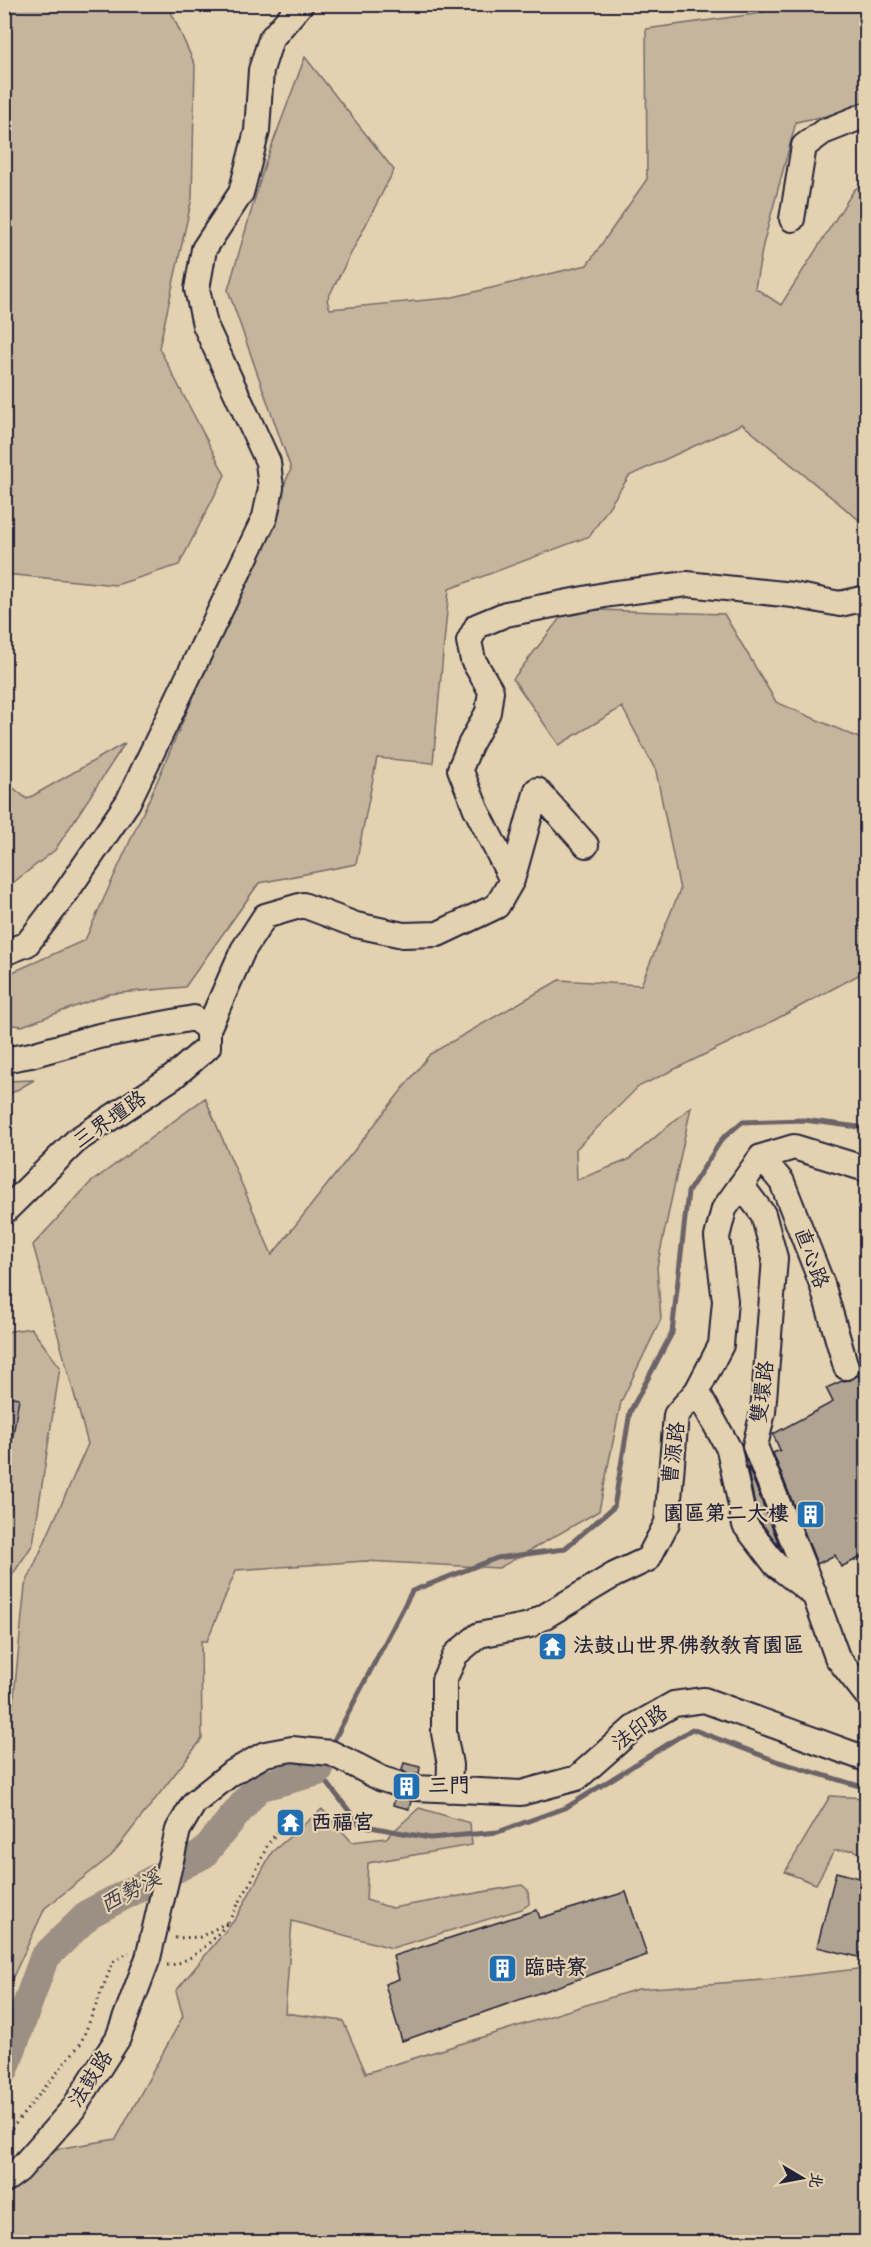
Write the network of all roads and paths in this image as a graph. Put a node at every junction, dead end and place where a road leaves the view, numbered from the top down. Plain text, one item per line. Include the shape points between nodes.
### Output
1 (301, 4) edge
2 (867, 115) edge
3 (792, 219) dead end
4 (867, 598) edge
5 (586, 846) dead end
6 (512, 880) junction
7 (4, 953) edge
8 (208, 1029) junction
9 (4, 1060) edge
10 (761, 1157) junction
11 (867, 1169) edge
12 (741, 1185) junction
13 (4, 1212) edge
14 (846, 1367) dead end
15 (697, 1391) junction
16 (760, 1426) junction
17 (729, 1449) junction
18 (815, 1596) junction
19 (867, 1694) edge
20 (867, 1759) edge
21 (357, 1766) joint
22 (449, 1790) junction
23 (280, 1829) dead end
24 (228, 1922) dead end
25 (4, 2181) edge

1 - 7 street via 272,39 261,70 257,131 241,193 204,249 197,289 205,325 268,462 272,488 265,517 128,802 27,944
2 - 3 street via 823,132 804,146
4 - 6 street via 840,604 687,584 557,603 507,614 477,626 469,641 473,660 491,691 488,712 460,769
5 - 6 street, 三界壇路 via 537,790
6 - 8 street, 三界壇路 via 497,906 438,934 403,935 356,925 303,905 265,916 243,950
8 - 9 street via 194,1018 154,1024
8 - 13 street, 三界壇路 via 208,1047 197,1058 77,1140
10 - 11 street via 794,1147
10 - 12 street, 曹源路
10 - 14 street, 直心路 via 782,1182 822,1284
12 - 15 street, 曹源路 via 724,1209 717,1237 725,1301 721,1345
12 - 16 street, 雙環路 via 763,1214 775,1258
15 - 17 street
15 - 22 street, 曹源路 via 676,1415 667,1523 648,1559 530,1625 479,1635 456,1654 444,1680
16 - 17 street
16 - 18 street, 雙環路 via 755,1446
17 - 18 street via 745,1525 774,1564
18 - 19 street, 雙環路 via 837,1658
20 - 22 street, 法印路 via 704,1701 674,1704 637,1725 577,1778 522,1793
21 - 22 street, 法印路 via 407,1786
21 - 25 street, 法鼓路, bridge via 331,1753 292,1749 265,1754 230,1774 194,1803 178,1830 148,1958 118,2038 73,2109 19,2170
23 - 24 path via 268,1844

